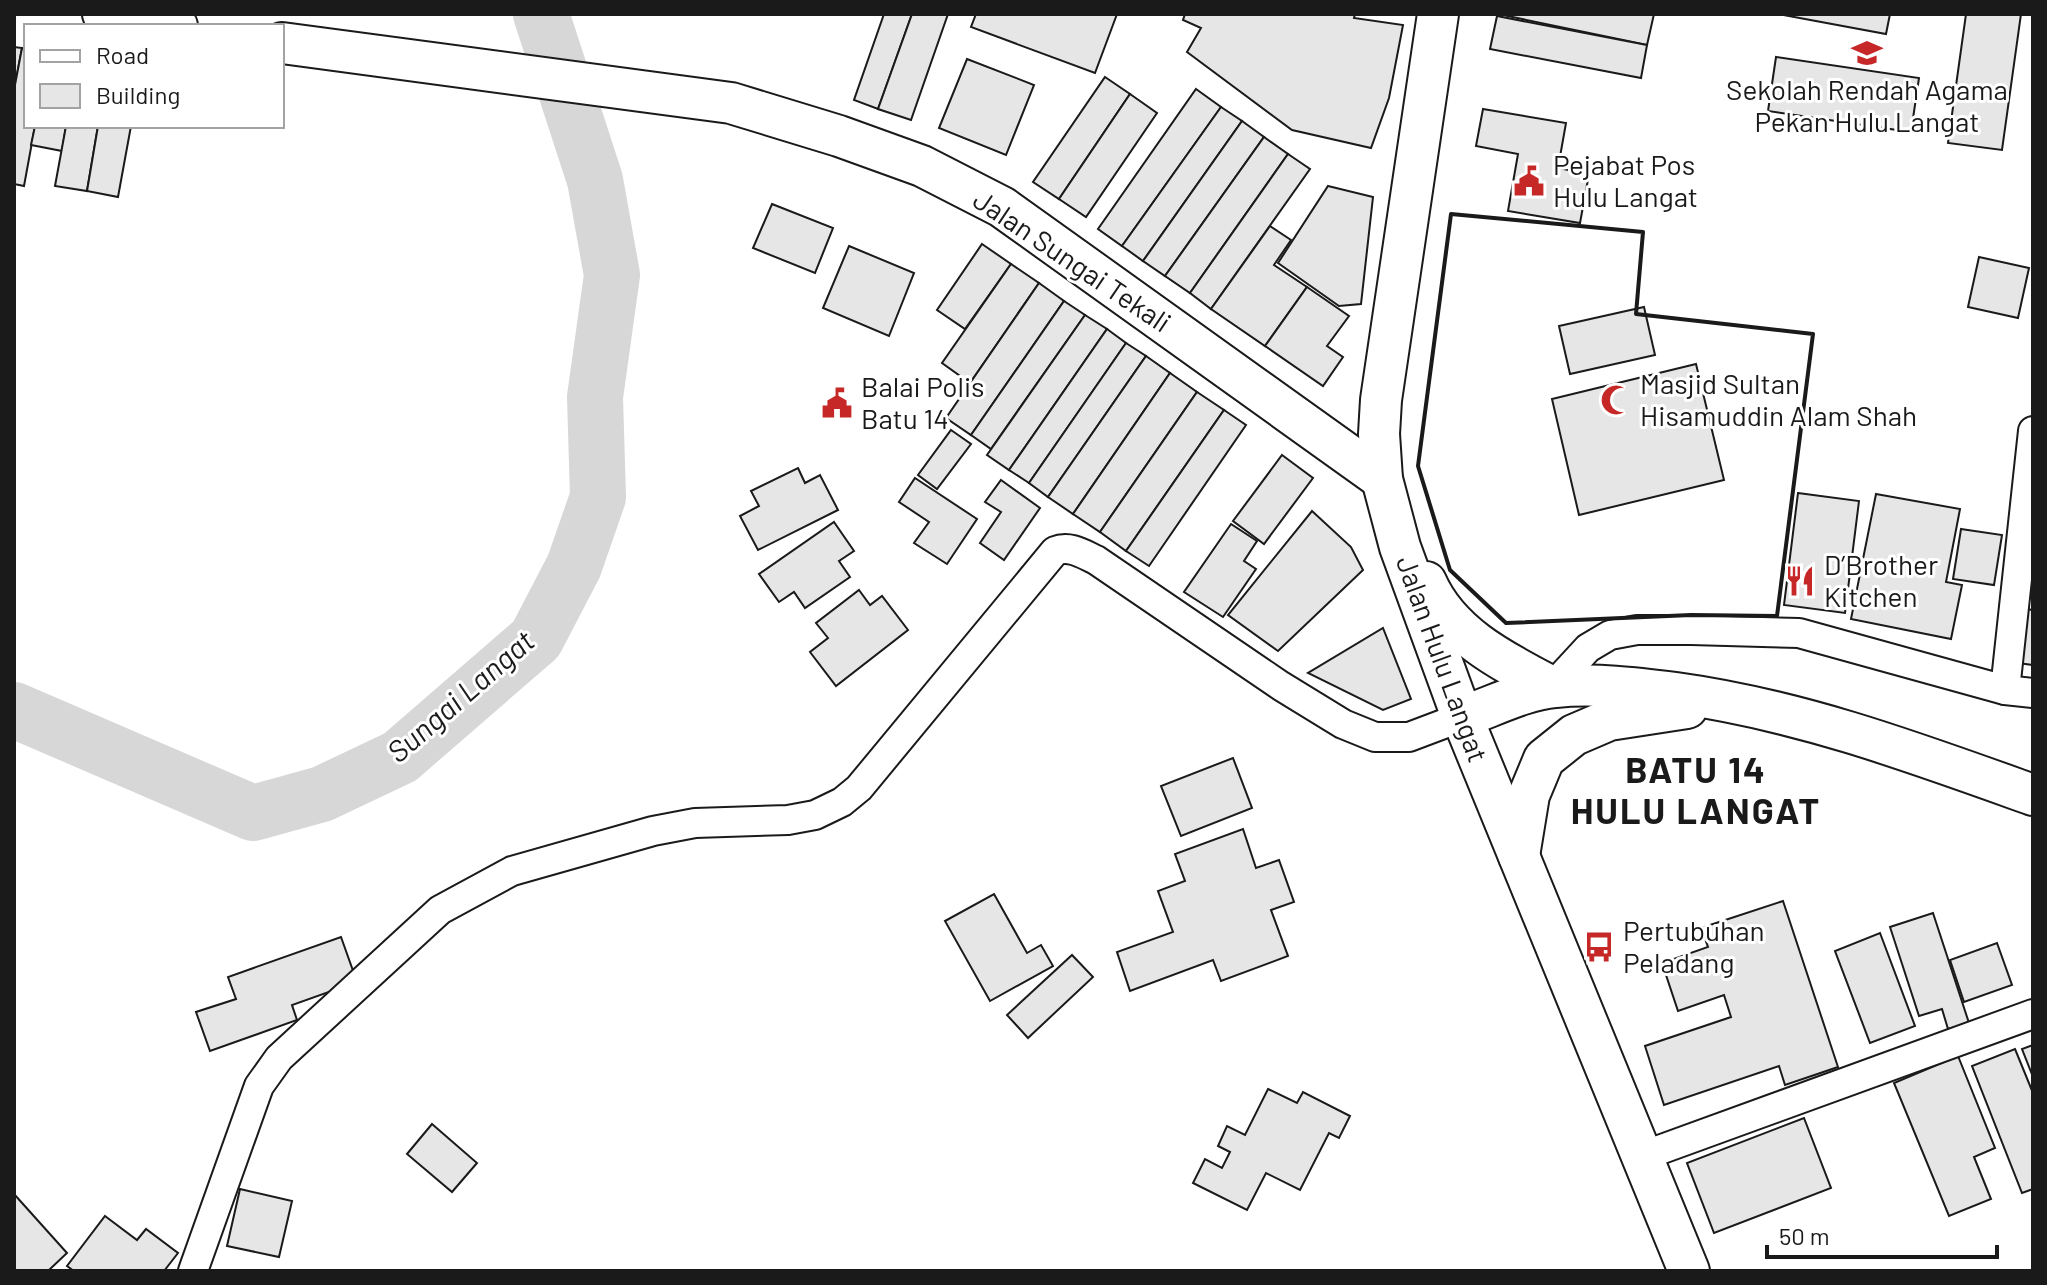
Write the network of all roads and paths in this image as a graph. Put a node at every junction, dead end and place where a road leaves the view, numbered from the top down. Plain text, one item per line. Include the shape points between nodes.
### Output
1 (103, 14) edge
2 (1438, 14) edge
3 (165, 24) edge
4 (292, 45) edge
5 (2033, 431) edge
6 (1382, 479) junction
7 (1552, 687) junction
8 (2019, 692) edge
9 (1734, 701) junction
10 (1462, 717) junction
11 (2033, 795) edge
12 (1519, 856) junction
13 (2033, 1014) edge
14 (1640, 1157) junction
15 (193, 1271) edge
16 (1689, 1271) edge

1 - 3 street
2 - 6 street, Jalan Hulu Langat via 1381,400
4 - 6 street, Jalan Sungai Tekali via 731,103 922,166 1002,207
5 - 8 street
6 - 7 street via 1431,593 1470,640
6 - 10 street, Jalan Hulu Langat via 1400,547
7 - 8 street via 1588,648 1610,635 1691,630 1799,633
7 - 9 street via 1623,686
7 - 10 street
9 - 11 street via 1825,724
9 - 12 street via 1609,720 1574,735 1544,759 1529,795
10 - 12 street, Jalan Hulu Langat
10 - 15 street via 1409,737 1375,737 1343,724 1096,560 1073,550 1055,551 842,802 788,820 695,823 653,831 512,871 440,910 279,1058 259,1086
12 - 14 street, Jalan Hulu Langat
13 - 14 street
14 - 16 street, Jalan Hulu Langat

